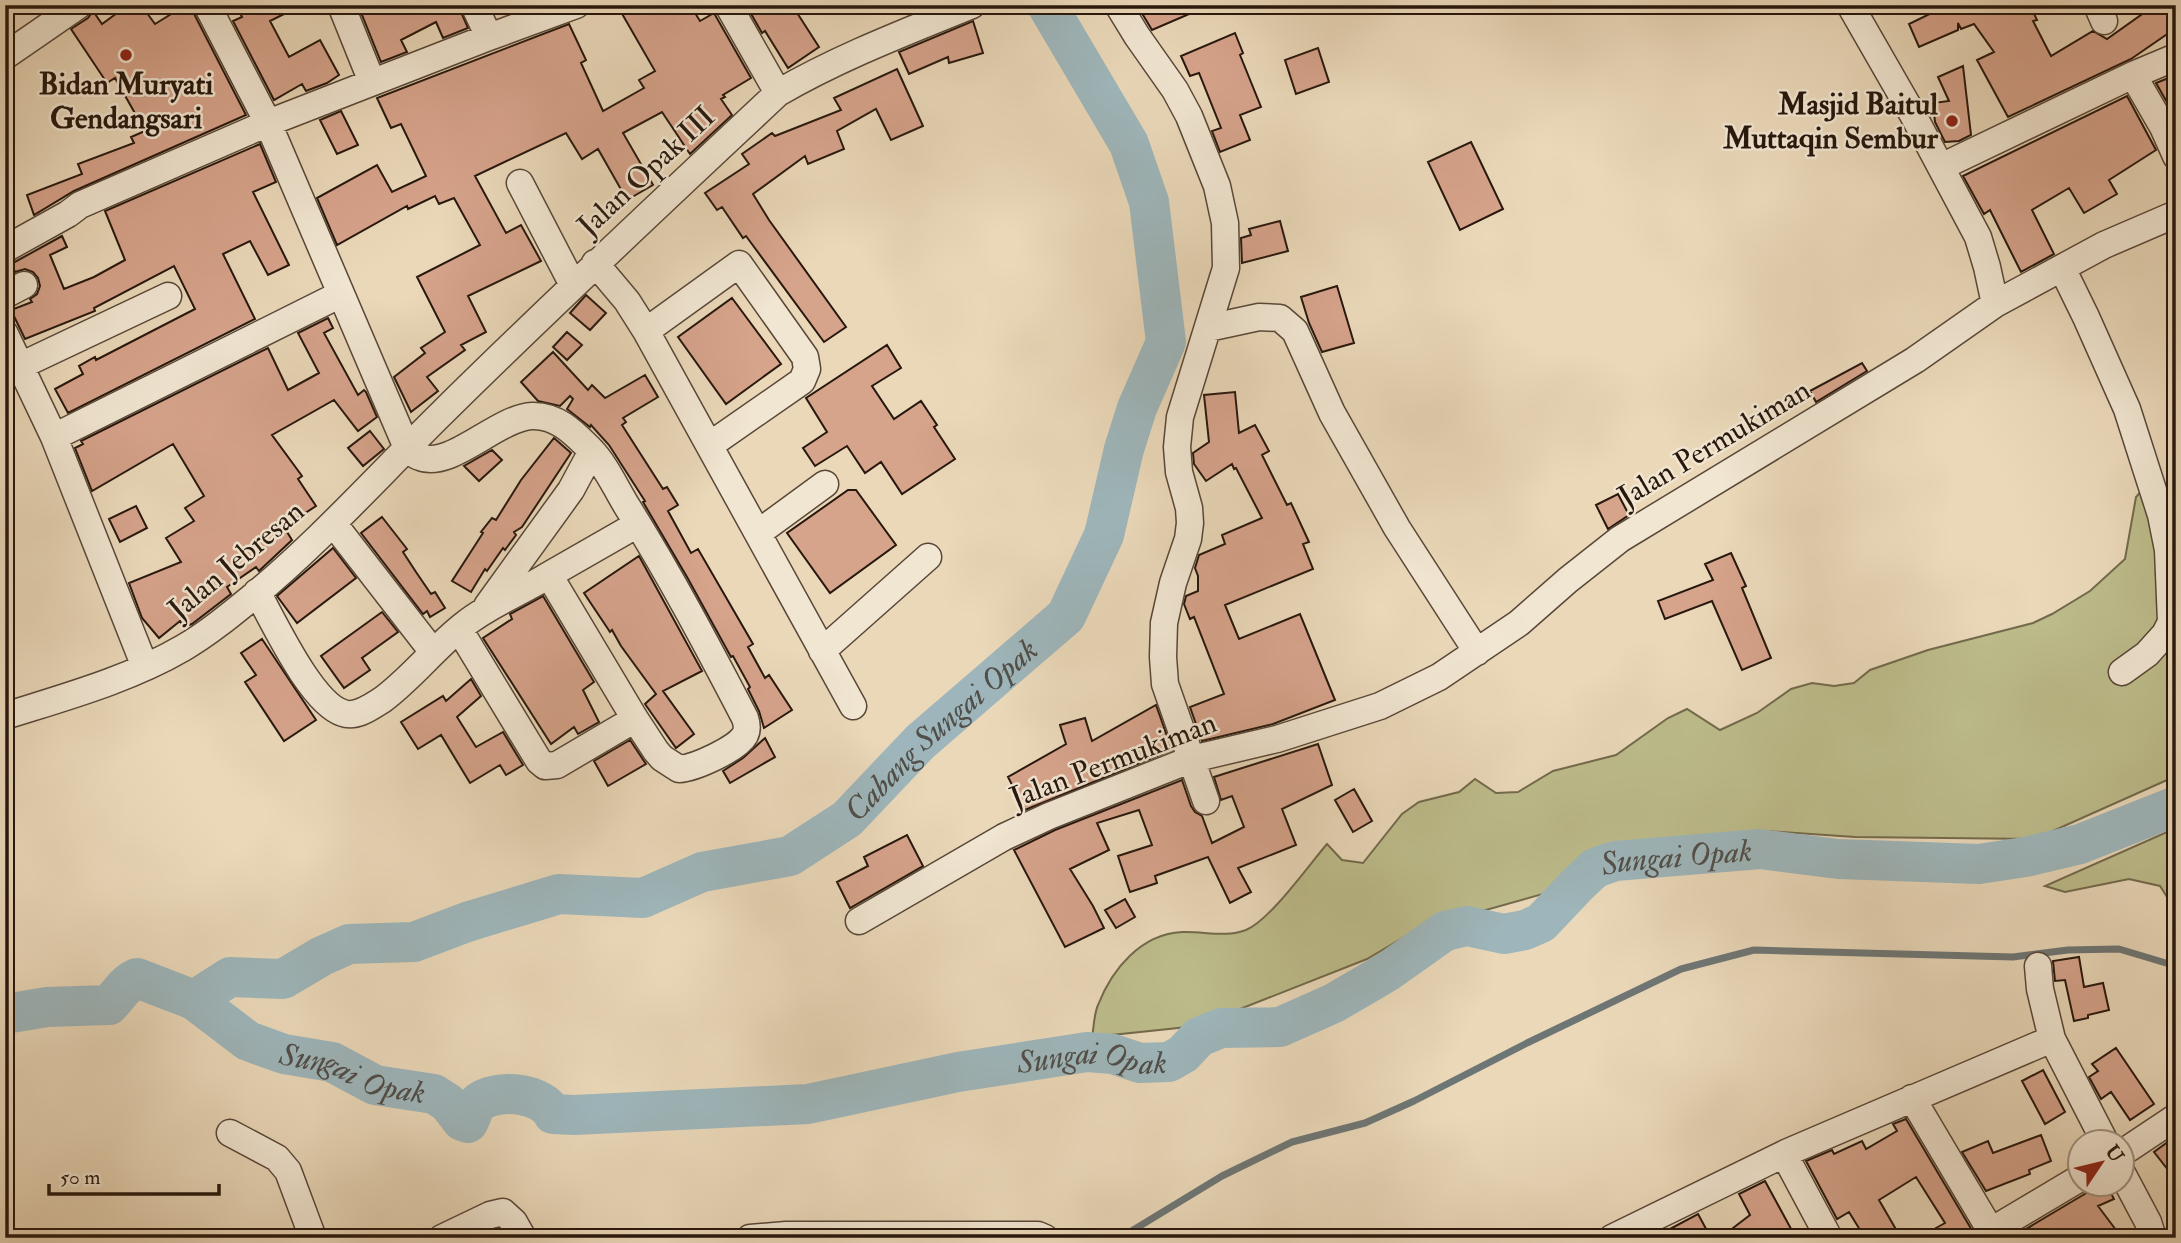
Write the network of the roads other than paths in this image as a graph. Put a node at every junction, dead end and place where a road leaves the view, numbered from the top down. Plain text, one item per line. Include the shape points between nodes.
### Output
1 (79, 5) edge
2 (207, 5) edge
3 (341, 5) edge
4 (474, 5) edge
5 (576, 5) edge
6 (728, 5) edge
7 (972, 5) edge
8 (1118, 5) edge
9 (1850, 5) edge
10 (489, 37) junction
11 (5, 55) edge
12 (2176, 57) edge
13 (2133, 75) junction
14 (372, 82) junction
15 (778, 93) junction
16 (268, 123) junction
17 (2176, 156) edge
18 (1941, 167) junction
19 (520, 183) dead end
20 (2176, 214) edge
21 (5, 249) edge
22 (595, 263) junction
23 (2062, 268) junction
24 (573, 285) junction
25 (341, 294) junction
26 (168, 296) dead end
27 (1995, 304) junction
28 (1208, 328) junction
29 (646, 331) junction
30 (5, 334) edge
31 (20, 366) junction
32 (54, 437) junction
33 (710, 445) junction
34 (407, 448) junction
35 (592, 451) junction
36 (825, 484) dead end
37 (333, 523) junction
38 (639, 524) junction
39 (758, 533) junction
40 (928, 556) dead end
41 (549, 575) junction
42 (257, 592) junction
43 (481, 613) junction
44 (459, 629) junction
45 (822, 651) junction
46 (433, 652) junction
47 (1477, 652) junction
48 (145, 667) junction
49 (2122, 672) dead end
50 (853, 706) dead end
51 (5, 716) edge
52 (635, 719) junction
53 (1192, 759) junction
54 (1206, 801) dead end
55 (859, 921) dead end
56 (2038, 967) dead end
57 (2052, 1039) junction
58 (1912, 1098) junction
59 (2176, 1117) edge
60 (2098, 1128) edge
61 (230, 1133) dead end
62 (2136, 1144) edge
63 (1784, 1154) junction
64 (2066, 1187) edge
65 (2135, 1198) edge
66 (1649, 1229) edge
67 (1993, 1235) edge
68 (971, 1237) edge
69 (313, 1238) edge
70 (442, 1238) edge
71 (523, 1238) edge
72 (750, 1238) edge
73 (1045, 1238) edge
74 (1612, 1238) edge
75 (1829, 1238) edge
76 (2153, 1238) edge

1 - 11 street
2 - 16 street
3 - 14 street
4 - 10 street
5 - 10 street
6 - 15 street
7 - 15 street, Jalan Opak III via 872,45
8 - 28 street via 1175,90 1217,186 1225,223 1226,268
9 - 18 street
10 - 14 street
12 - 13 street
13 - 17 street
13 - 18 street
14 - 16 street
15 - 22 street, Jalan Opak III
16 - 21 street via 80,205
16 - 25 street
18 - 27 street via 1978,237
19 - 24 street
20 - 23 street, Jalan Permukiman
22 - 24 street, Jalan Opak III
22 - 29 street
23 - 27 street, Jalan Permukiman
23 - 49 street via 2127,409 2168,550 2171,622 2147,654
24 - 34 street, Jalan Opak III
25 - 32 street
25 - 34 street
26 - 31 street
27 - 47 street, Jalan Permukiman via 1915,360 1620,539
28 - 47 street via 1259,317 1280,318 1295,331 1332,413 1390,517
28 - 53 street via 1180,417 1179,472 1190,523 1164,623 1165,684
29 - 33 street
29 - 33 street via 739,264 804,357 807,369 802,381
30 - 31 street
31 - 32 street
32 - 48 street
33 - 39 street
34 - 35 street via 419,457 446,458 488,432 531,416 559,421
34 - 37 street, Jalan Jebresan
35 - 38 street
35 - 43 street via 571,490
36 - 39 street
37 - 42 street, Jalan Jebresan
37 - 46 street
38 - 41 street
38 - 52 street via 748,725 743,739 717,756 678,769 662,758
39 - 45 street
40 - 45 street
41 - 43 street
41 - 52 street
42 - 46 street via 318,695 345,715 368,710 385,698
42 - 48 street, Jalan Jebresan via 216,626
43 - 44 street
44 - 46 street
44 - 52 street via 545,766 557,765
45 - 50 street
47 - 53 street, Jalan Permukiman via 1380,706 1277,739
48 - 51 street, Jalan Jebresan
53 - 54 street
53 - 55 street, Jalan Permukiman via 1004,837
56 - 57 street
57 - 58 street
57 - 60 street
58 - 63 street
58 - 67 street
59 - 62 street
61 - 69 street via 277,1158 288,1171
63 - 66 street
63 - 75 street
64 - 67 street
65 - 76 street
66 - 74 street
68 - 72 street
68 - 73 street
70 - 71 street via 503,1212

